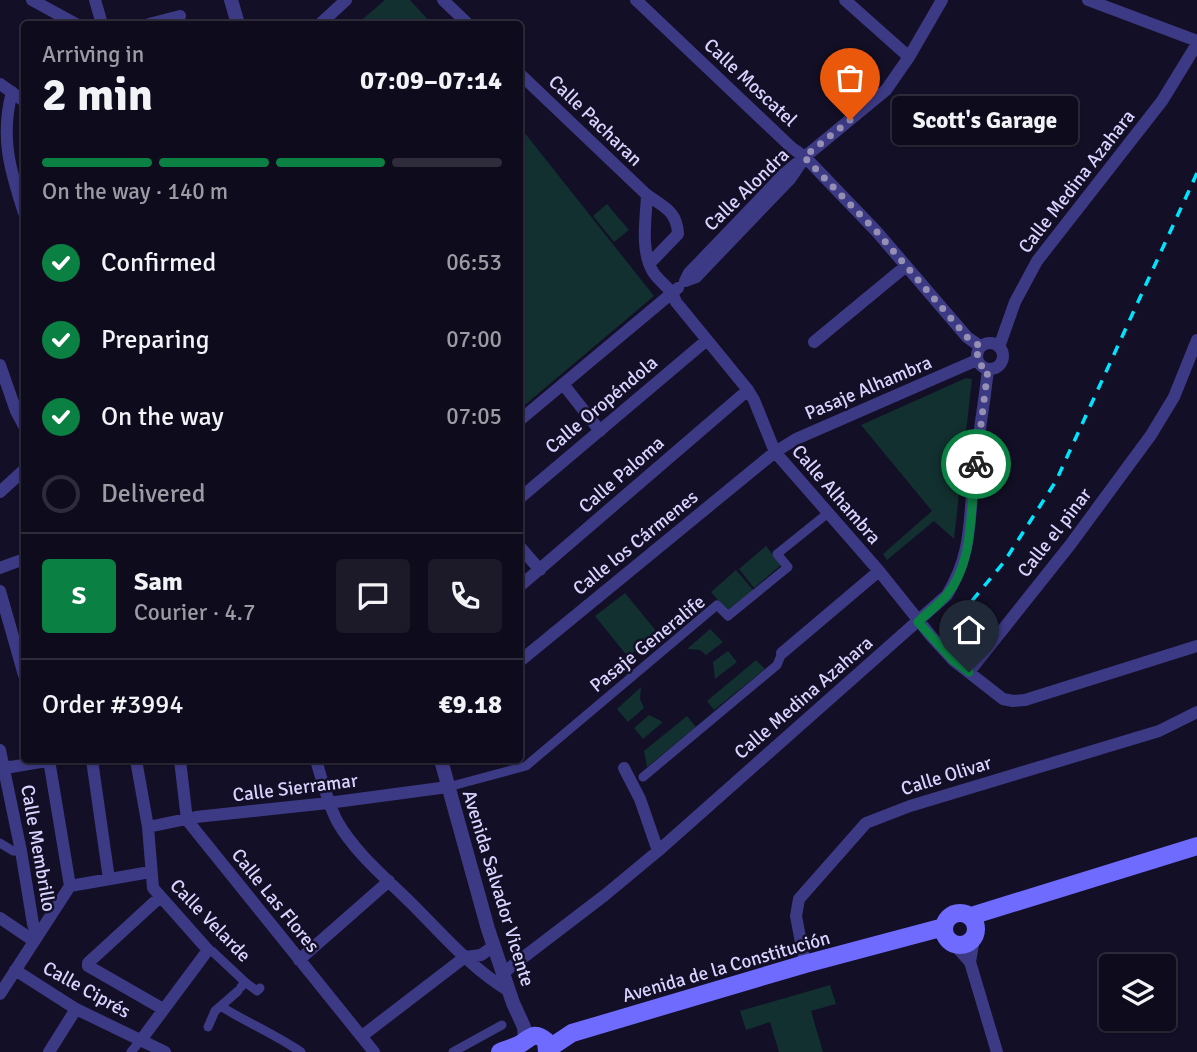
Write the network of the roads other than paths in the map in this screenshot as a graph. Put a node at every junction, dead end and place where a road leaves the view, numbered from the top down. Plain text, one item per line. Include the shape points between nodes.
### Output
1 (32, 0) edge
2 (95, 0) edge
3 (231, 0) edge
4 (346, 0) edge
5 (443, 0) edge
6 (636, 0) edge
7 (845, 0) edge
8 (942, 0) edge
9 (1088, 0) edge
10 (180, 16) dead end
11 (70, 21) edge
12 (101, 21) edge
13 (161, 21) edge
14 (237, 21) edge
15 (323, 21) edge
16 (465, 21) edge
17 (1197, 43) edge
18 (909, 57) junction
19 (523, 77) edge
20 (0, 84) edge
21 (12, 92) junction
22 (21, 99) edge
23 (804, 157) junction
24 (647, 195) junction
25 (21, 202) edge
26 (650, 263) junction
27 (906, 266) junction
28 (673, 293) junction
29 (707, 340) junction
30 (1197, 340) edge
31 (814, 342) dead end
32 (999, 347) junction
33 (979, 353) junction
34 (0, 365) edge
35 (988, 369) junction
36 (563, 384) junction
37 (748, 390) junction
38 (523, 417) edge
39 (21, 420) edge
40 (600, 431) junction
41 (775, 452) junction
42 (21, 472) edge
43 (2, 486) edge
44 (523, 495) edge
45 (828, 513) junction
46 (523, 550) edge
47 (21, 560) edge
48 (0, 568) edge
49 (540, 570) junction
50 (879, 571) junction
51 (523, 584) edge
52 (0, 591) edge
53 (918, 622) junction
54 (1197, 646) edge
55 (782, 653) joint
56 (523, 659) edge
57 (21, 664) edge
58 (969, 672) junction
59 (1197, 712) edge
60 (0, 750) edge
61 (26, 763) edge
62 (50, 763) edge
63 (92, 763) edge
64 (137, 763) edge
65 (180, 763) edge
66 (317, 763) edge
67 (442, 763) edge
68 (2, 766) edge
69 (624, 768) dead end
70 (643, 777) dead end
71 (448, 787) junction
72 (328, 803) junction
73 (187, 820) junction
74 (148, 827) junction
75 (0, 843) edge
76 (1197, 846) edge
77 (21, 851) junction
78 (658, 851) junction
79 (150, 872) junction
80 (109, 878) junction
81 (389, 881) junction
82 (70, 886) junction
83 (160, 897) junction
84 (0, 918) edge
85 (974, 927) junction
86 (948, 936) junction
87 (35, 938) junction
88 (494, 946) junction
89 (208, 950) junction
90 (465, 957) junction
91 (299, 960) junction
92 (971, 962) junction
93 (806, 964) junction
94 (15, 970) junction
95 (503, 972) junction
96 (241, 987) junction
97 (260, 988) dead end
98 (509, 991) junction
99 (0, 994) edge
100 (222, 1007) junction
101 (76, 1009) junction
102 (163, 1009) junction
103 (502, 1025) dead end
104 (208, 1027) dead end
105 (362, 1036) junction
106 (141, 1040) junction
107 (534, 1042) edge
108 (49, 1052) edge
109 (131, 1052) edge
110 (165, 1052) edge
111 (301, 1052) edge
112 (374, 1052) edge
113 (453, 1052) edge
114 (500, 1052) edge
115 (997, 1052) edge

1 - 11 street
2 - 12 street
3 - 14 street
4 - 15 street
5 - 16 street
6 - 23 street, Calle Moscatel
7 - 18 street
8 - 18 street, Calle Alondra
9 - 17 street
10 - 13 street
17 - 32 street, Calle Medina Azahara via 1162,101 1037,261 1015,302
18 - 23 street, Calle Alondra via 886,90
19 - 24 street, Calle Pacharan
20 - 21 street
21 - 22 street
21 - 25 street via 6,155
23 - 27 street, Calle Moscatel
23 - 28 street, Calle Alondra
24 - 26 street, Calle Pacharan via 645,249
24 - 26 street, Calle Pacharan via 678,222 678,234
26 - 28 street, Calle Pacharan
27 - 31 street
27 - 33 street, Calle Moscatel
28 - 29 street, Calle Alhambra
28 - 36 street, Calle Alondra
29 - 37 street, Calle Alhambra
29 - 40 street, Calle Oropéndola
30 - 58 street, Calle el pinar via 1174,397 1151,435
32 - 33 street via 992,343
32 - 35 street via 1002,362
33 - 35 street via 981,366
33 - 41 street, Pasaje Alhambra
34 - 39 street
35 - 53 street, Calle Medina Azahara via 969,541 960,574 947,595
36 - 38 street, Calle Alondra
36 - 40 street
37 - 41 street, Calle Alhambra
37 - 49 street, Calle Paloma
40 - 44 street, Calle Oropéndola
41 - 45 street, Calle Alhambra
41 - 56 street, Calle los Cármenes
42 - 43 street
45 - 50 street, Calle Alhambra
45 - 71 street, Pasaje Generalife via 777,554 788,567 727,616 717,605 526,766
46 - 49 street
47 - 48 street
49 - 51 street, Calle Paloma
50 - 53 street, Calle Alhambra
50 - 55 street
52 - 57 street
53 - 58 street, Calle Alhambra
53 - 78 street, Calle Medina Azahara
54 - 58 street via 1025,700 1003,699
55 - 70 street via 777,666
59 - 93 street, Calle Olivar via 1159,731 866,823 799,899 796,916
60 - 68 street, Calle Membrillo
61 - 68 street
62 - 82 street
63 - 80 street
64 - 74 street, Calle Velarde
65 - 73 street
66 - 72 street
67 - 71 street, Avenida Salvador Vicente
68 - 77 street, Calle Membrillo
69 - 78 street
71 - 72 street, Calle Sierramar
71 - 88 street, Avenida Salvador Vicente
72 - 73 street, Calle Sierramar
72 - 81 street via 355,847
73 - 74 street, Calle Sierramar
73 - 91 street, Calle Las Flores
74 - 79 street, Calle Velarde
75 - 77 street
76 - 85 main road via 1000,908
77 - 87 street, Calle Membrillo
78 - 95 street, Calle Medina Azahara
79 - 80 street
79 - 83 street, Calle Velarde
80 - 82 street
81 - 90 street
81 - 91 street
82 - 87 street
83 - 89 street, Calle Velarde
83 - 102 street via 88,966
84 - 87 street
85 - 86 main road via 966,944
85 - 86 main road via 966,914 955,914 950,917
85 - 92 street
86 - 92 street
86 - 93 main road, Avenida de la Constitución via 920,932
87 - 94 street
88 - 90 street via 481,955
88 - 95 street, Avenida Salvador Vicente
89 - 96 street, Calle Velarde
89 - 102 street
90 - 98 street
90 - 105 street
91 - 105 street, Calle Las Flores
92 - 115 street
93 - 107 main road, Avenida de la Constitución
94 - 99 street
94 - 101 street, Calle Ciprés
95 - 98 street, Avenida Salvador Vicente
96 - 97 street, Calle Velarde via 257,992
96 - 100 street
98 - 107 street, Avenida Salvador Vicente
100 - 104 street
100 - 111 street
101 - 106 street, Calle Ciprés
101 - 108 street
102 - 106 street
103 - 113 street
105 - 112 street, Calle Las Flores
106 - 109 street
106 - 110 street, Calle Ciprés
107 - 114 main road, Avenida de la Constitución

